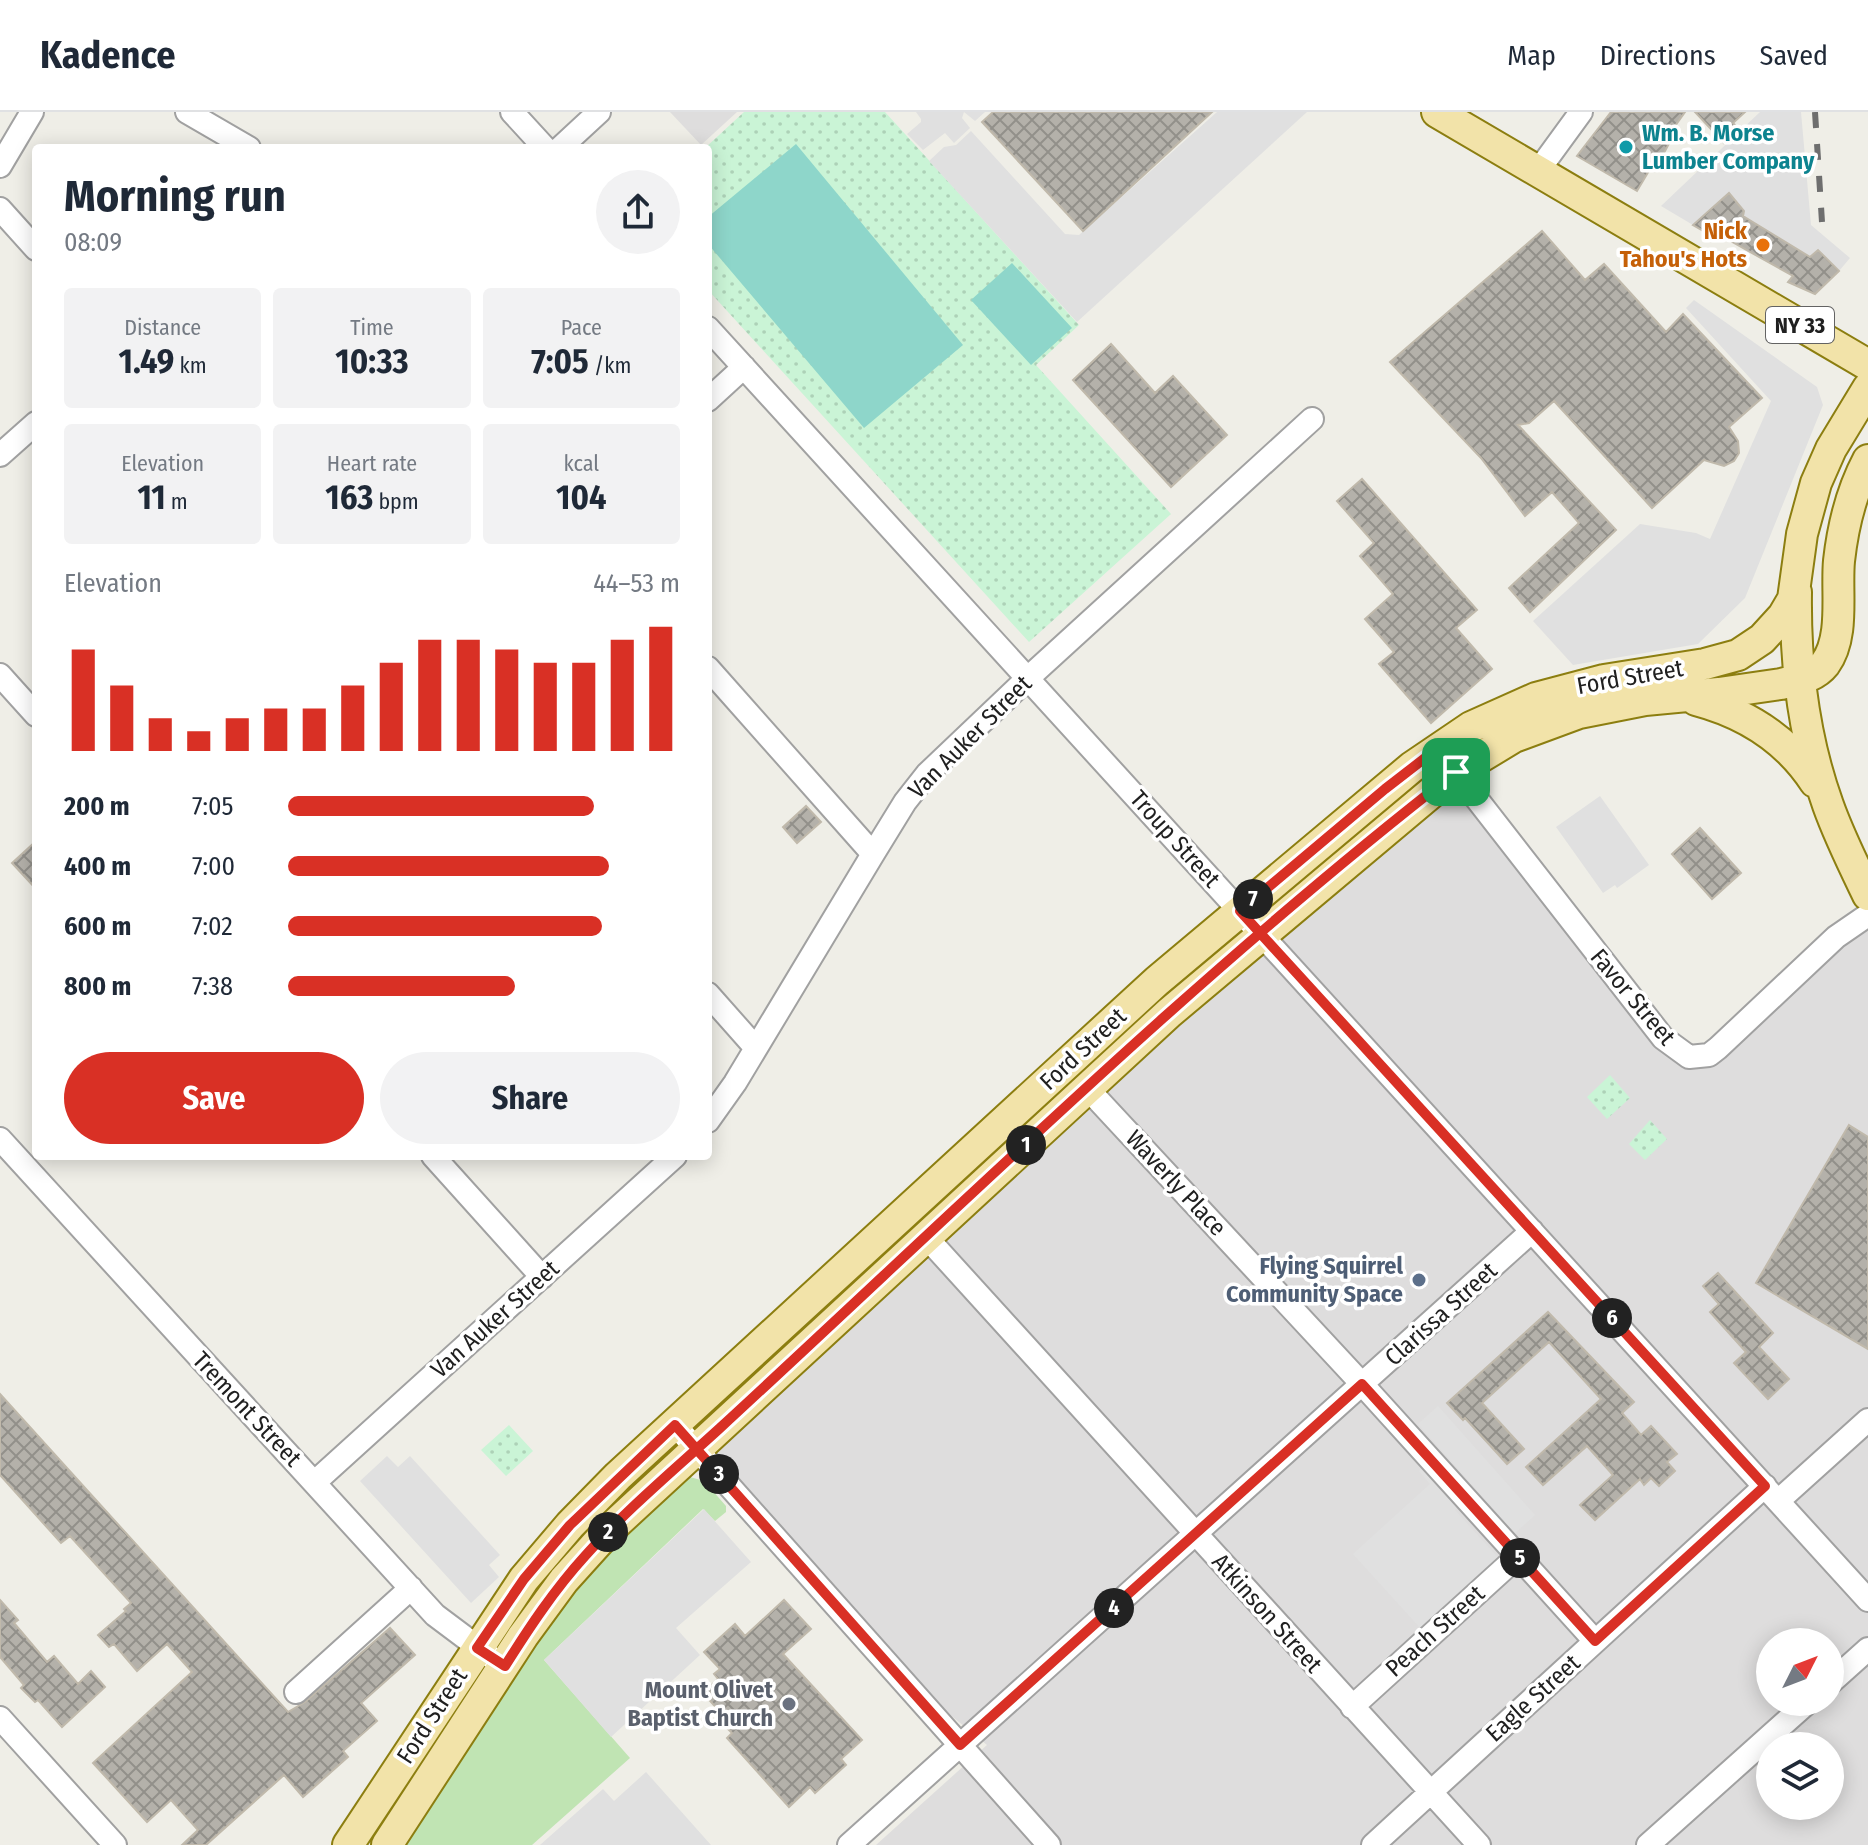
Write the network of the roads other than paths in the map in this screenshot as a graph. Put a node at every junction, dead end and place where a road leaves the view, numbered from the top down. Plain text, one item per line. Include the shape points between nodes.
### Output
1 (32, 112) edge
2 (187, 112) edge
3 (512, 112) edge
4 (599, 112) edge
5 (1437, 112) edge
6 (1581, 112) edge
7 (242, 144) edge
8 (541, 144) edge
9 (564, 144) edge
10 (0, 166) edge
11 (1538, 171) junction
12 (0, 209) edge
13 (32, 245) edge
14 (712, 332) edge
15 (1868, 365) edge
16 (744, 367) junction
17 (1868, 388) edge
18 (712, 396) edge
19 (1312, 419) dead end
20 (32, 427) edge
21 (0, 455) edge
22 (1868, 460) edge
23 (1796, 590) junction
24 (712, 673) edge
25 (0, 675) edge
26 (1028, 678) junction
27 (1799, 679) junction
28 (1678, 697) junction
29 (32, 711) edge
30 (1447, 760) junction
31 (1828, 806) junction
32 (873, 854) junction
33 (1868, 895) edge
34 (1240, 911) junction
35 (1868, 915) edge
36 (1261, 934) junction
37 (712, 999) edge
38 (755, 1047) junction
39 (1087, 1088) junction
40 (712, 1115) edge
41 (0, 1139) edge
42 (437, 1160) edge
43 (671, 1160) edge
44 (1532, 1231) junction
45 (927, 1238) junction
46 (542, 1277) junction
47 (1362, 1384) junction
48 (1868, 1420) edge
49 (675, 1425) junction
50 (697, 1449) junction
51 (315, 1482) junction
52 (1771, 1494) junction
53 (1195, 1535) junction
54 (1518, 1556) junction
55 (411, 1588) junction
56 (1868, 1600) edge
57 (1595, 1641) junction
58 (477, 1648) junction
59 (1868, 1649) edge
60 (505, 1666) junction
61 (1844, 1670) edge
62 (296, 1692) dead end
63 (1352, 1707) junction
64 (1792, 1716) edge
65 (0, 1718) edge
66 (960, 1745) junction
67 (1430, 1793) junction
68 (115, 1845) edge
69 (348, 1845) edge
70 (387, 1845) edge
71 (849, 1845) edge
72 (1049, 1845) edge
73 (1373, 1845) edge
74 (1479, 1845) edge
75 (1648, 1845) edge

1 - 10 street
2 - 7 street
3 - 8 street
4 - 9 street
5 - 11 main road, NY 33
6 - 11 street
11 - 15 main road, NY 33
12 - 13 street
14 - 16 street, Troup Street
16 - 18 street
16 - 26 street, Troup Street
17 - 23 main road, Ford Street via 1816,483 1802,534
19 - 26 street, Van Auker Street
20 - 21 street
22 - 27 main road, Ford Street via 1843,530 1834,645 1820,670
23 - 27 main road
23 - 30 main road, Ford Street via 1770,632 1738,655 1547,694 1493,716
24 - 32 street
25 - 29 street
26 - 32 street, Van Auker Street via 927,774
26 - 34 street, Troup Street
27 - 28 main road, Ford Street
27 - 31 main road
28 - 30 main road, Ford Street via 1611,706 1546,724 1485,752
28 - 31 main road via 1720,708 1766,731 1807,770
30 - 34 main road, Ford Street via 1385,789
30 - 35 street, Favor Street via 1663,1038 1689,1057 1709,1055 1718,1048 1836,937
30 - 36 main road, Ford Street
31 - 33 main road
32 - 38 street, Van Auker Street
34 - 36 street, Troup Street
34 - 49 main road, Ford Street via 1131,1004
36 - 39 main road, Ford Street
36 - 44 street, Troup Street
37 - 38 street
38 - 40 street, Van Auker Street
39 - 45 main road, Ford Street
39 - 47 street, Waverly Place
41 - 51 street, Tremont Street
42 - 46 street
43 - 46 street, Van Auker Street
44 - 47 street, Clarissa Street
44 - 52 street, Troup Street
45 - 50 main road, Ford Street
45 - 53 street, Atkinson Street
46 - 51 street, Van Auker Street
47 - 53 street, Clarissa Street
47 - 54 street, Waverly Place
48 - 52 street, Eagle Street
49 - 50 street
49 - 58 main road, Ford Street via 562,1534
50 - 60 main road, Ford Street via 586,1554
50 - 66 street
51 - 55 street, Tremont Street
52 - 56 street, Troup Street
52 - 57 street, Eagle Street
53 - 63 street, Atkinson Street
53 - 66 street, Clarissa Street
54 - 57 street, Waverly Place
54 - 63 street, Peach Street
55 - 58 street, Tremont Street
55 - 62 street
57 - 67 street, Eagle Street
58 - 60 street, Tremont Street
58 - 69 main road, Ford Street
59 - 61 street
60 - 70 main road, Ford Street
63 - 67 street, Atkinson Street
64 - 75 street
65 - 68 street
66 - 71 street, Clarissa Street
66 - 72 street
67 - 73 street, Eagle Street
67 - 74 street, Atkinson Street

